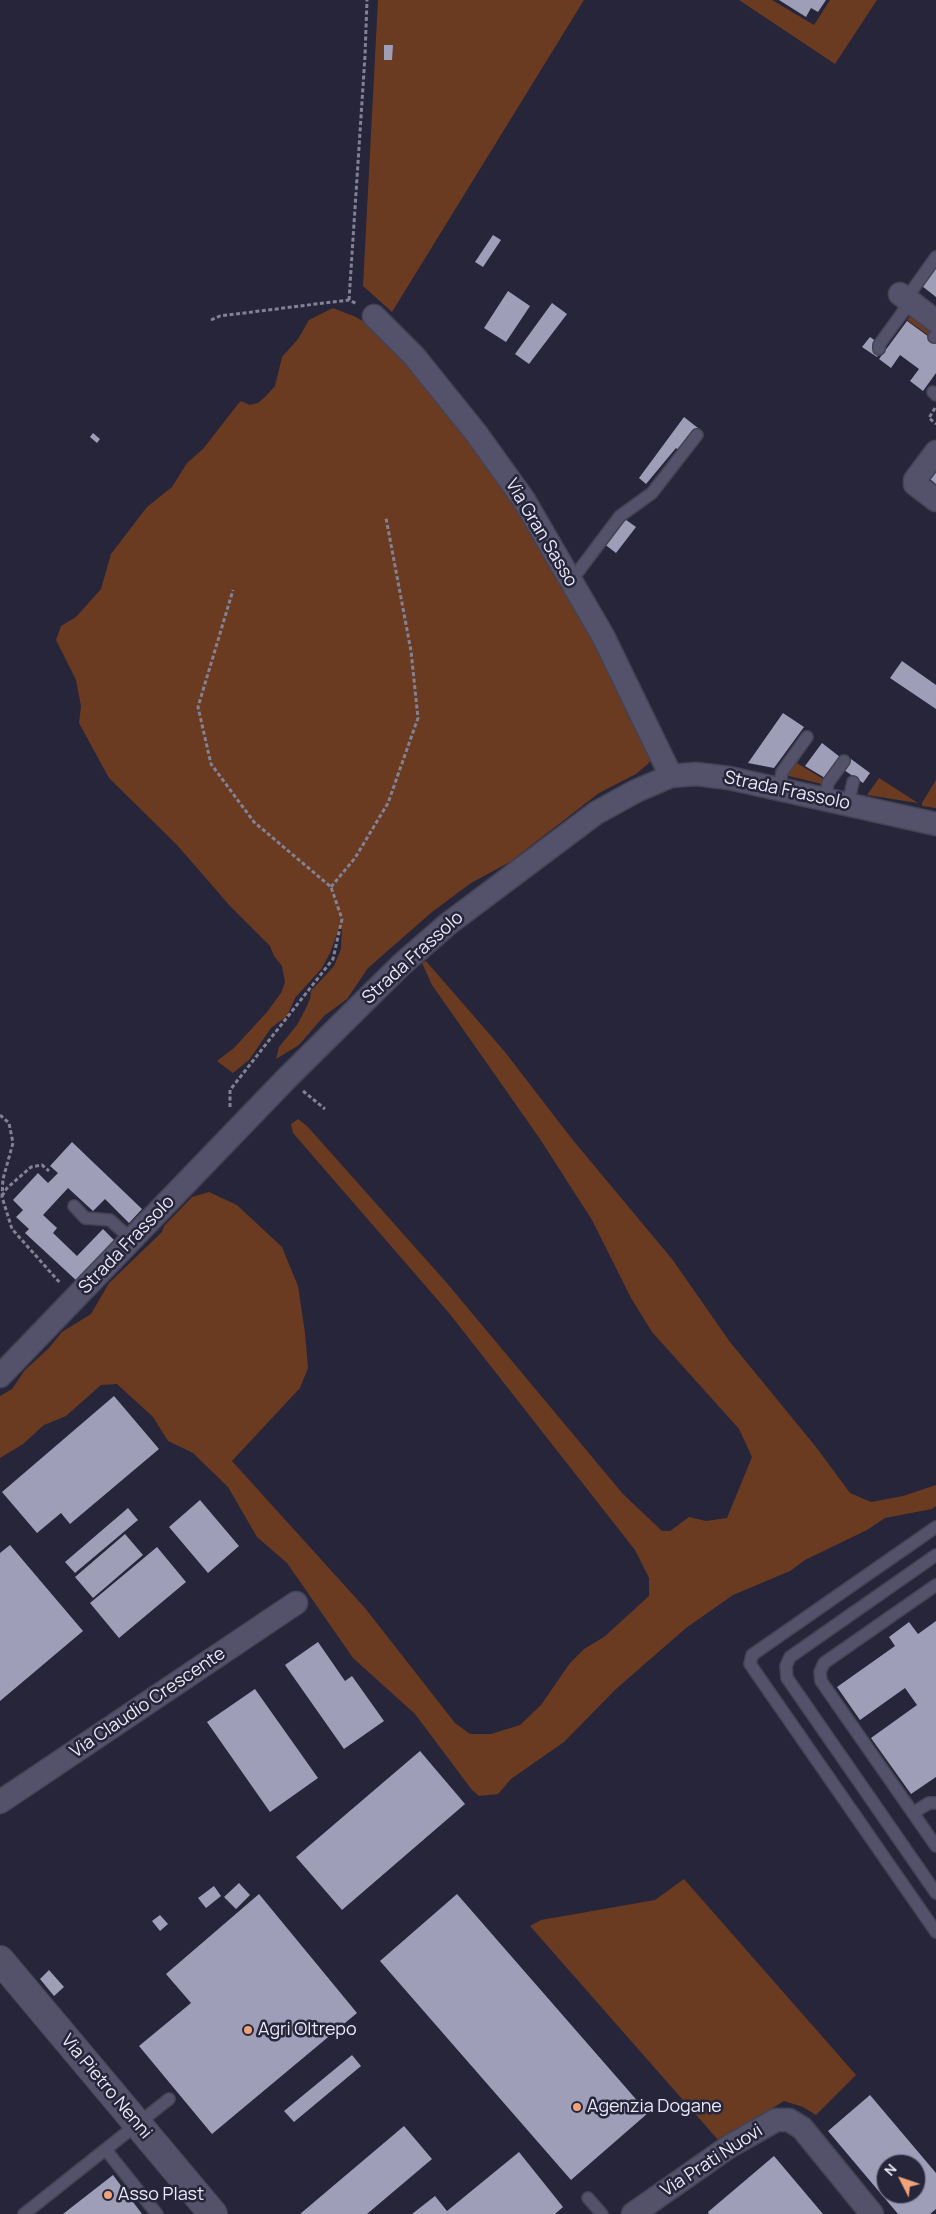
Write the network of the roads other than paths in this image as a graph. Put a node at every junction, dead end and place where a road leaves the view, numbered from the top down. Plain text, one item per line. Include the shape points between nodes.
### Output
1 (936, 256) edge
2 (905, 298) junction
3 (374, 316) road end
4 (936, 331) edge
5 (879, 349) dead end
6 (697, 435) dead end
7 (936, 452) edge
8 (936, 500) edge
9 (571, 581) junction
10 (807, 737) dead end
11 (844, 761) dead end
12 (671, 776) junction
13 (853, 782) dead end
14 (778, 789) junction
15 (825, 799) junction
16 (848, 804) junction
17 (936, 824) edge
18 (74, 1206) dead end
19 (132, 1240) junction
20 (0, 1376) edge
21 (936, 1527) edge
22 (936, 1555) edge
23 (936, 1585) edge
24 (296, 1603) dead end
25 (0, 1802) edge
26 (936, 1803) edge
27 (914, 1814) junction
28 (936, 1846) edge
29 (936, 1893) edge
30 (936, 1932) edge
31 (0, 1960) edge
32 (169, 2099) dead end
33 (138, 2125) junction
34 (106, 2150) junction
35 (588, 2198) dead end
36 (24, 2214) edge
37 (157, 2214) edge
38 (212, 2214) edge
39 (602, 2214) edge
40 (633, 2214) edge
41 (872, 2214) edge

1 - 2 lane
2 - 4 street
2 - 5 lane
3 - 9 street, Via Gran Sasso via 414,356 476,433 524,500
6 - 9 lane via 652,493 620,516
7 - 8 street via 914,480
9 - 12 street, Via Gran Sasso via 603,636
10 - 14 lane via 782,772
11 - 15 lane via 828,783
12 - 14 street, Strada Frassolo via 696,774
12 - 19 street, Strada Frassolo via 596,813 448,924 401,965 287,1078
13 - 16 lane
14 - 15 street, Strada Frassolo
15 - 16 street, Strada Frassolo
16 - 17 street, Strada Frassolo
18 - 19 lane via 84,1218 110,1220
19 - 20 street, Strada Frassolo
21 - 30 lane via 752,1654 750,1664
22 - 29 lane via 790,1658 786,1666 787,1678
23 - 27 lane via 824,1663 820,1672 821,1680
24 - 25 street, Via Claudio Crescente
26 - 27 lane via 929,1803
27 - 28 lane
31 - 33 street, Via Pietro Nenni
32 - 33 lane
33 - 34 lane
33 - 38 street, Via Pietro Nenni
34 - 36 lane
34 - 37 lane
35 - 39 lane
40 - 41 street, Via Prati Nuovi via 730,2146 776,2120 789,2120 802,2128

